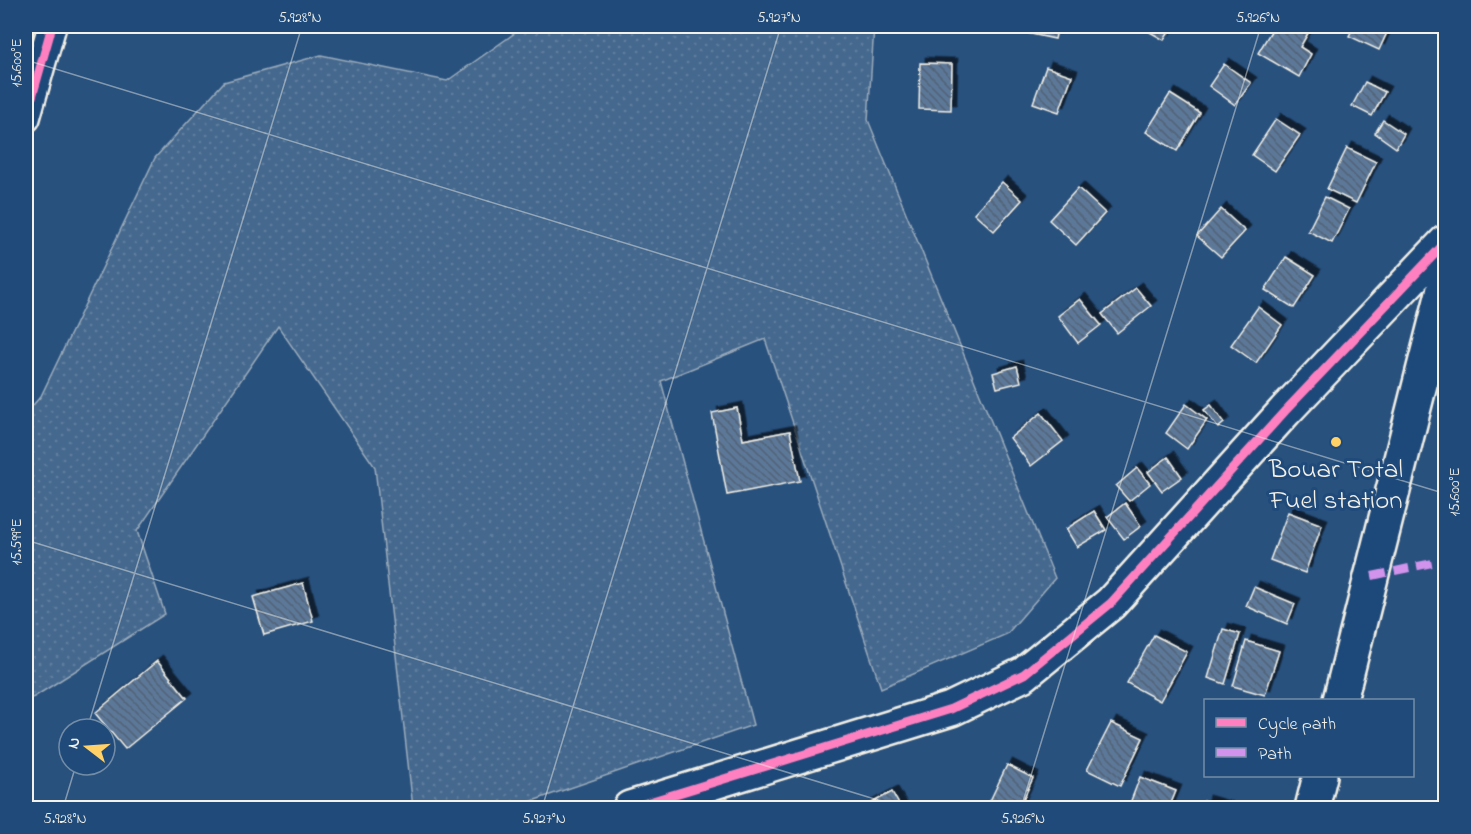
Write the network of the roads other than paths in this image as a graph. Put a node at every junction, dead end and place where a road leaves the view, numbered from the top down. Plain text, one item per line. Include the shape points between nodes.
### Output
1 (52, 26) edge
2 (26, 118) edge
3 (1446, 242) edge
4 (1446, 281) edge
5 (1340, 699) edge
6 (1320, 777) edge
7 (630, 808) edge
8 (1312, 808) edge

1 - 2 street
3 - 7 street via 1285,411 1111,603 1024,674 951,709
4 - 5 street
6 - 8 street

